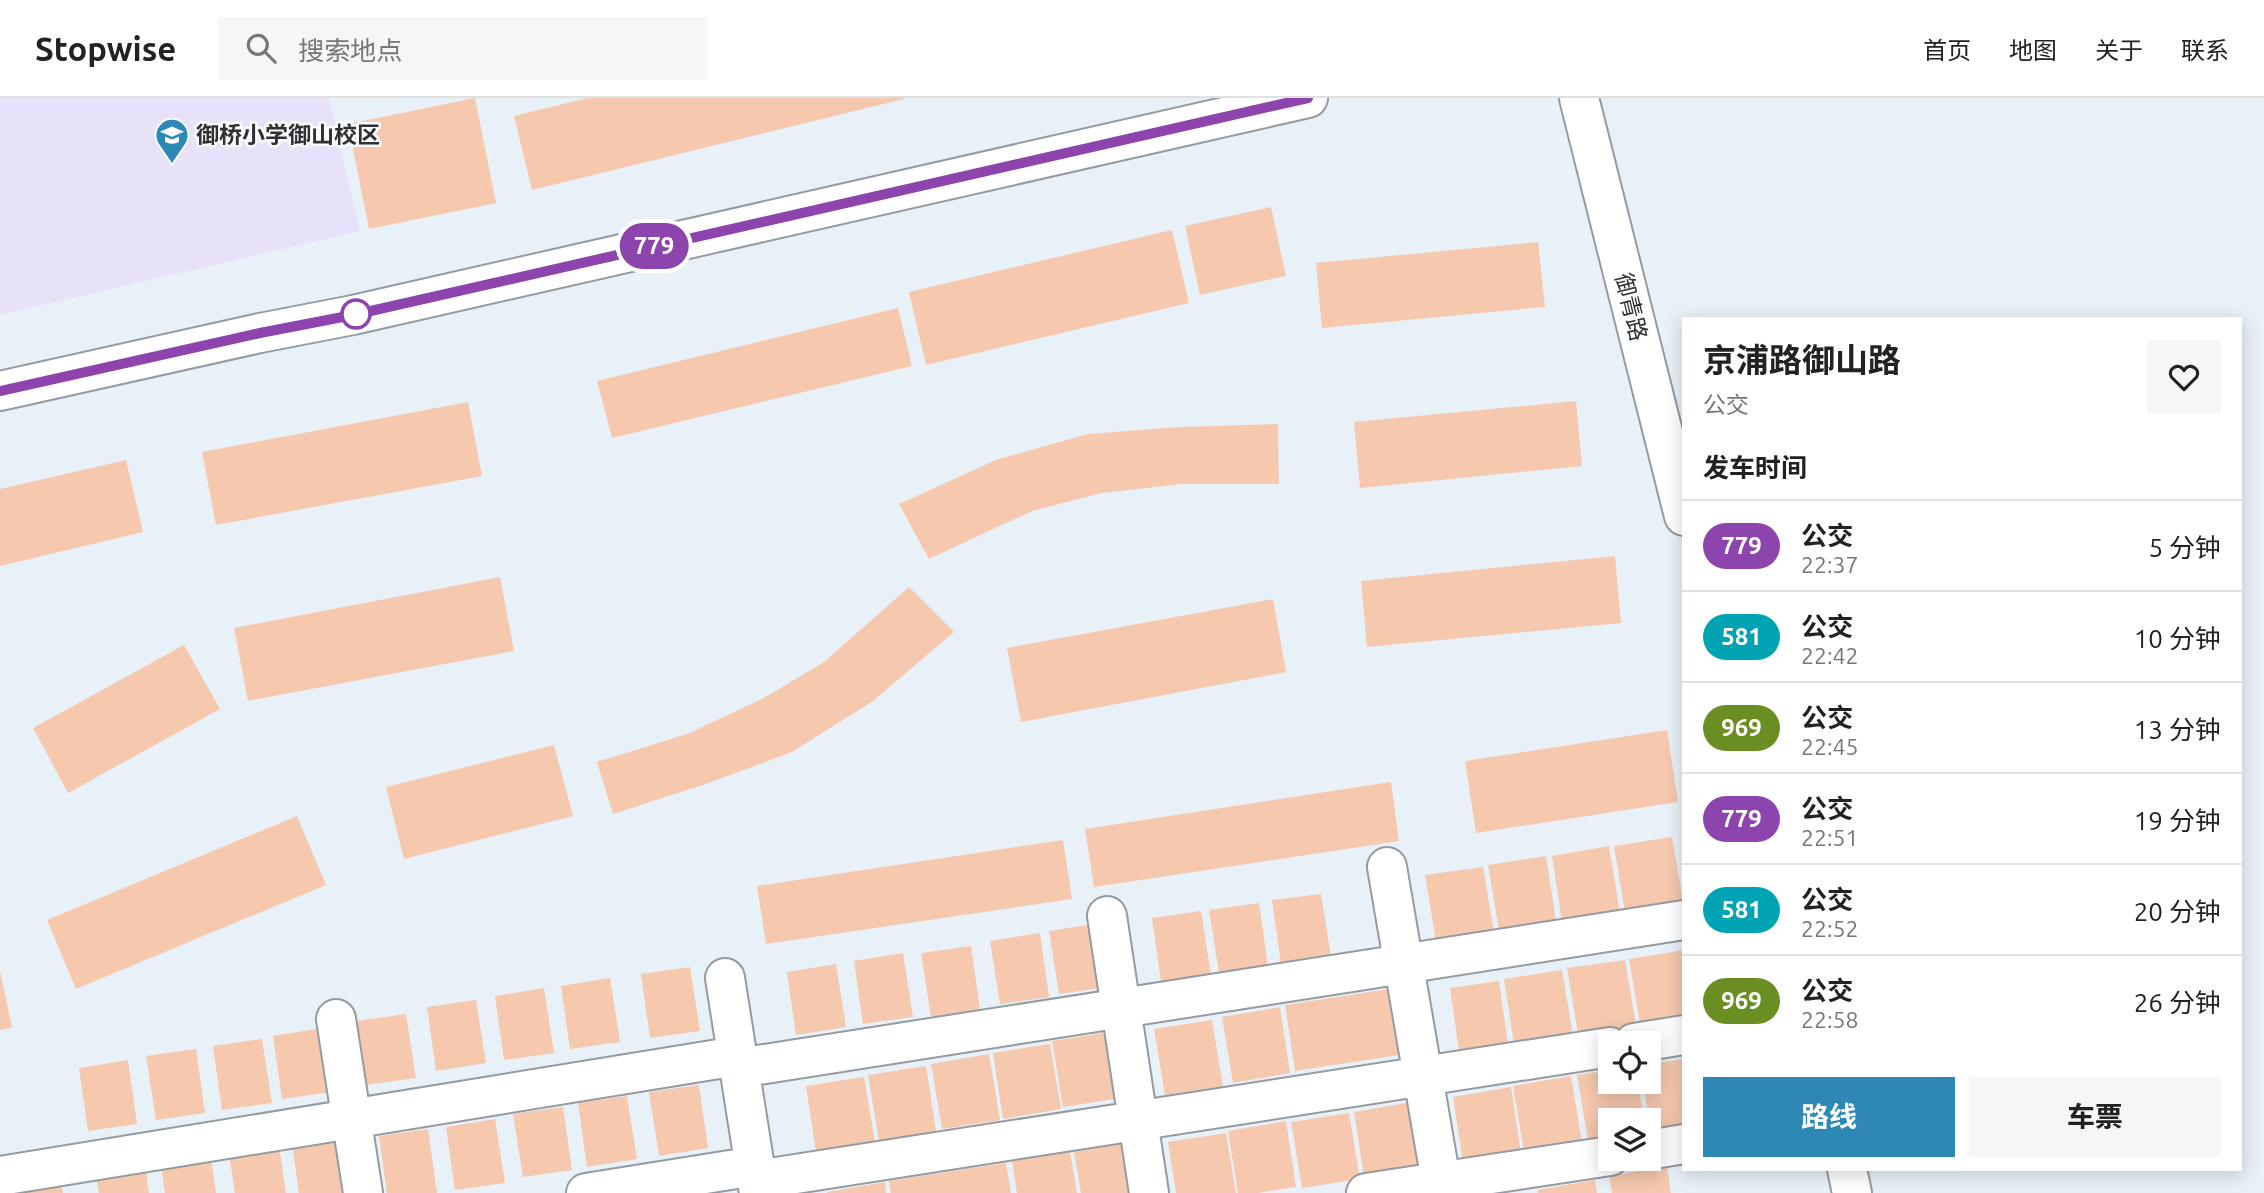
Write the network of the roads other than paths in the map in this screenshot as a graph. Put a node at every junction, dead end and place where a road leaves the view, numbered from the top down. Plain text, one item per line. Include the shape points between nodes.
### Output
1 (1308, 98) edge
2 (1579, 98) edge
3 (0, 391) edge
4 (1682, 508) edge
5 (1387, 867) dead end
6 (1107, 916) dead end
7 (1682, 920) edge
8 (1404, 963) junction
9 (724, 978) dead end
10 (1121, 1008) junction
11 (336, 1019) dead end
12 (1682, 1035) edge
13 (1661, 1039) edge
14 (1598, 1049) edge
15 (738, 1062) junction
16 (1423, 1076) junction
17 (352, 1119) junction
18 (1139, 1121) junction
19 (1682, 1144) edge
20 (1661, 1148) edge
21 (1598, 1158) edge
22 (1847, 1171) edge
23 (0, 1176) edge
24 (68, 1179) edge
25 (757, 1180) edge
26 (1442, 1187) edge
27 (363, 1193) edge
28 (586, 1193) edge
29 (1149, 1193) edge
30 (1366, 1193) edge
31 (1852, 1193) edge

1 - 3 street
2 - 4 street, 御青路
5 - 8 street
6 - 10 street
7 - 8 street
8 - 10 street
8 - 16 street
9 - 15 street
10 - 15 street
10 - 18 street
11 - 17 street
12 - 13 street
14 - 16 street
15 - 17 street
15 - 25 street
16 - 18 street
16 - 26 street
17 - 24 street
17 - 27 street
18 - 25 street
18 - 29 street
19 - 20 street
21 - 26 street
22 - 31 street
23 - 24 street
25 - 28 street
26 - 30 street

